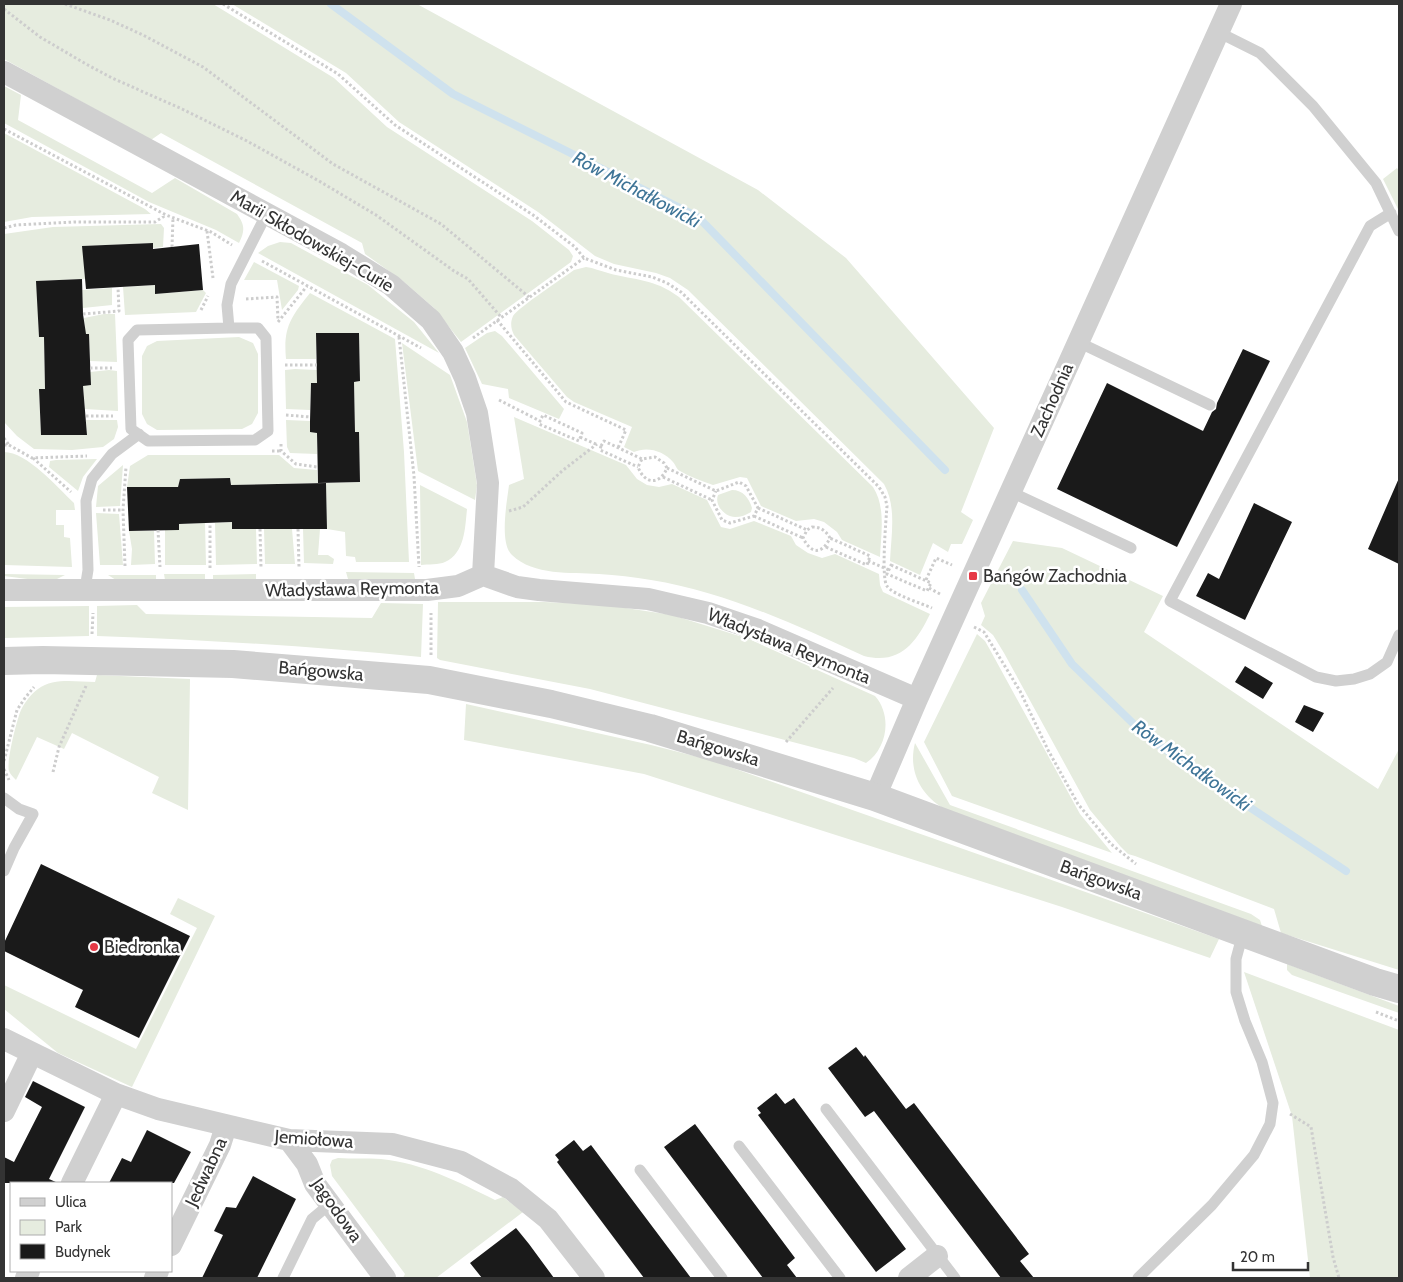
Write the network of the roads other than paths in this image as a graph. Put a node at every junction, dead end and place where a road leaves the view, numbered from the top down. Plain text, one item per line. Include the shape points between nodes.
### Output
1 (1231, 4) edge
2 (1218, 32) junction
3 (4, 72) edge
4 (1391, 212) junction
5 (267, 213) junction
6 (1399, 231) edge
7 (229, 328) junction
8 (1078, 342) junction
9 (1210, 405) dead end
10 (139, 434) junction
11 (1011, 492) junction
12 (1131, 548) dead end
13 (483, 575) junction
14 (86, 589) junction
15 (4, 590) edge
16 (1399, 635) edge
17 (4, 661) edge
18 (917, 699) junction
19 (875, 797) junction
20 (4, 798) edge
21 (4, 871) edge
22 (1243, 932) junction
23 (1399, 989) edge
24 (4, 1039) edge
25 (32, 1054) junction
26 (116, 1094) junction
27 (826, 1109) dead end
28 (4, 1111) edge
29 (226, 1126) junction
30 (290, 1140) junction
31 (739, 1146) dead end
32 (640, 1170) dead end
33 (72, 1182) edge
34 (330, 1204) junction
35 (172, 1243) edge
36 (938, 1256) junction
37 (283, 1278) edge
38 (385, 1278) edge
39 (594, 1278) edge
40 (722, 1278) edge
41 (840, 1278) edge
42 (909, 1278) edge
43 (955, 1278) edge
44 (1138, 1278) edge

1 - 2 street, Zachodnia
2 - 4 lane via 1260,53 1313,106 1376,183
2 - 8 street, Zachodnia
3 - 5 street, Marii Skłodowskiej-Curie
4 - 6 lane
4 - 16 lane via 1370,226 1170,601 1316,677 1336,681 1370,674 1387,662
5 - 7 lane via 231,284 227,305
5 - 13 street, Marii Skłodowskiej-Curie via 391,285 431,320 453,352 477,413 488,483
7 - 10 lane via 137,330 128,340 131,429
7 - 10 lane via 258,328 266,338 268,431 255,440 148,441
8 - 9 lane
8 - 11 street, Zachodnia
10 - 14 lane via 112,454 92,478 86,501
11 - 12 lane
11 - 18 street, Zachodnia
13 - 14 street, Władysława Reymonta via 458,586 427,590
13 - 18 street, Władysława Reymonta via 517,587 648,599 708,613 758,630
14 - 15 street, Władysława Reymonta
17 - 19 street, Bańgowska via 232,664 429,680 650,728
18 - 19 street, Zachodnia
19 - 22 street, Bańgowska
20 - 21 lane via 33,814
22 - 23 street, Bańgowska
22 - 44 lane via 1236,959 1236,992 1262,1062 1272,1103 1270,1124 1254,1155 1212,1204
24 - 25 street, Jemiołowa
25 - 26 street, Jemiołowa
25 - 28 street
26 - 29 street, Jemiołowa via 158,1109
26 - 33 street
27 - 36 lane
29 - 30 street, Jemiołowa
29 - 35 street, Jedwabna via 220,1145
30 - 34 street, Jagodowa
30 - 39 street, Jemiołowa via 392,1144 461,1162 511,1189 548,1219
31 - 41 lane
32 - 40 lane
34 - 37 lane via 312,1219
34 - 38 street, Jagodowa
36 - 42 street
36 - 43 lane

